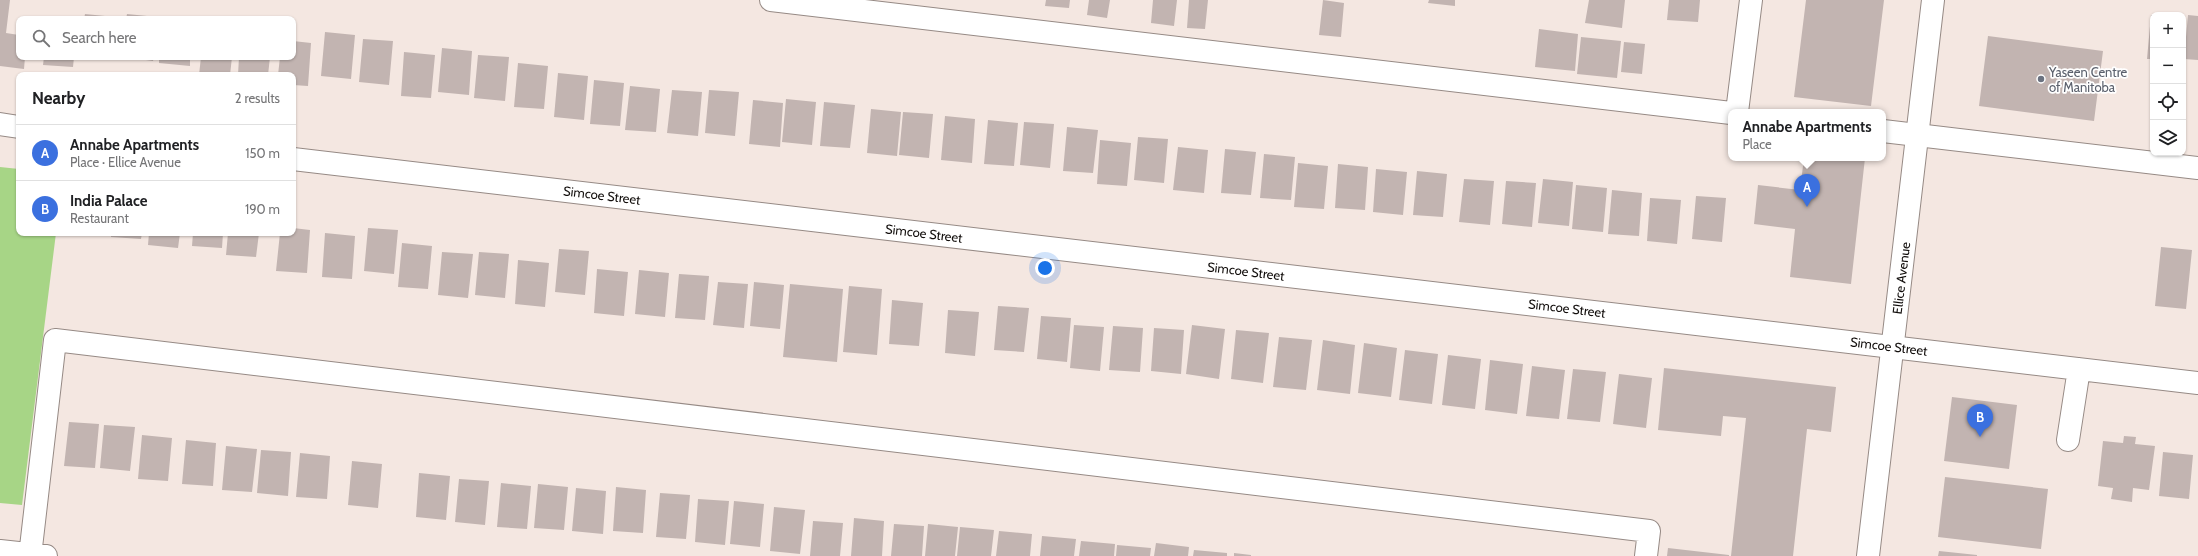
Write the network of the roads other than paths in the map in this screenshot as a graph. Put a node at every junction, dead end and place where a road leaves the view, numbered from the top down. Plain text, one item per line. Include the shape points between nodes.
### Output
1 (770, 0) edge
2 (1751, 0) edge
3 (1933, 0) edge
4 (1737, 109) edge
5 (1728, 113) edge
6 (0, 124) edge
7 (16, 127) edge
8 (1886, 131) edge
9 (1917, 135) junction
10 (296, 159) edge
11 (2198, 168) edge
12 (1893, 346) junction
13 (2079, 369) junction
14 (2198, 383) edge
15 (2068, 440) dead end
16 (0, 550) edge
17 (35, 555) edge
18 (1646, 556) edge
19 (1868, 556) edge

1 - 5 street
2 - 4 street
3 - 9 street, Ellice Avenue
6 - 7 street
8 - 9 street
9 - 11 street
9 - 12 street, Ellice Avenue
10 - 12 street, Simcoe Street
12 - 13 street, Simcoe Street
12 - 19 street, Ellice Avenue
13 - 14 street, Simcoe Street
13 - 15 street
16 - 17 street
17 - 18 street via 55,340 1649,531

